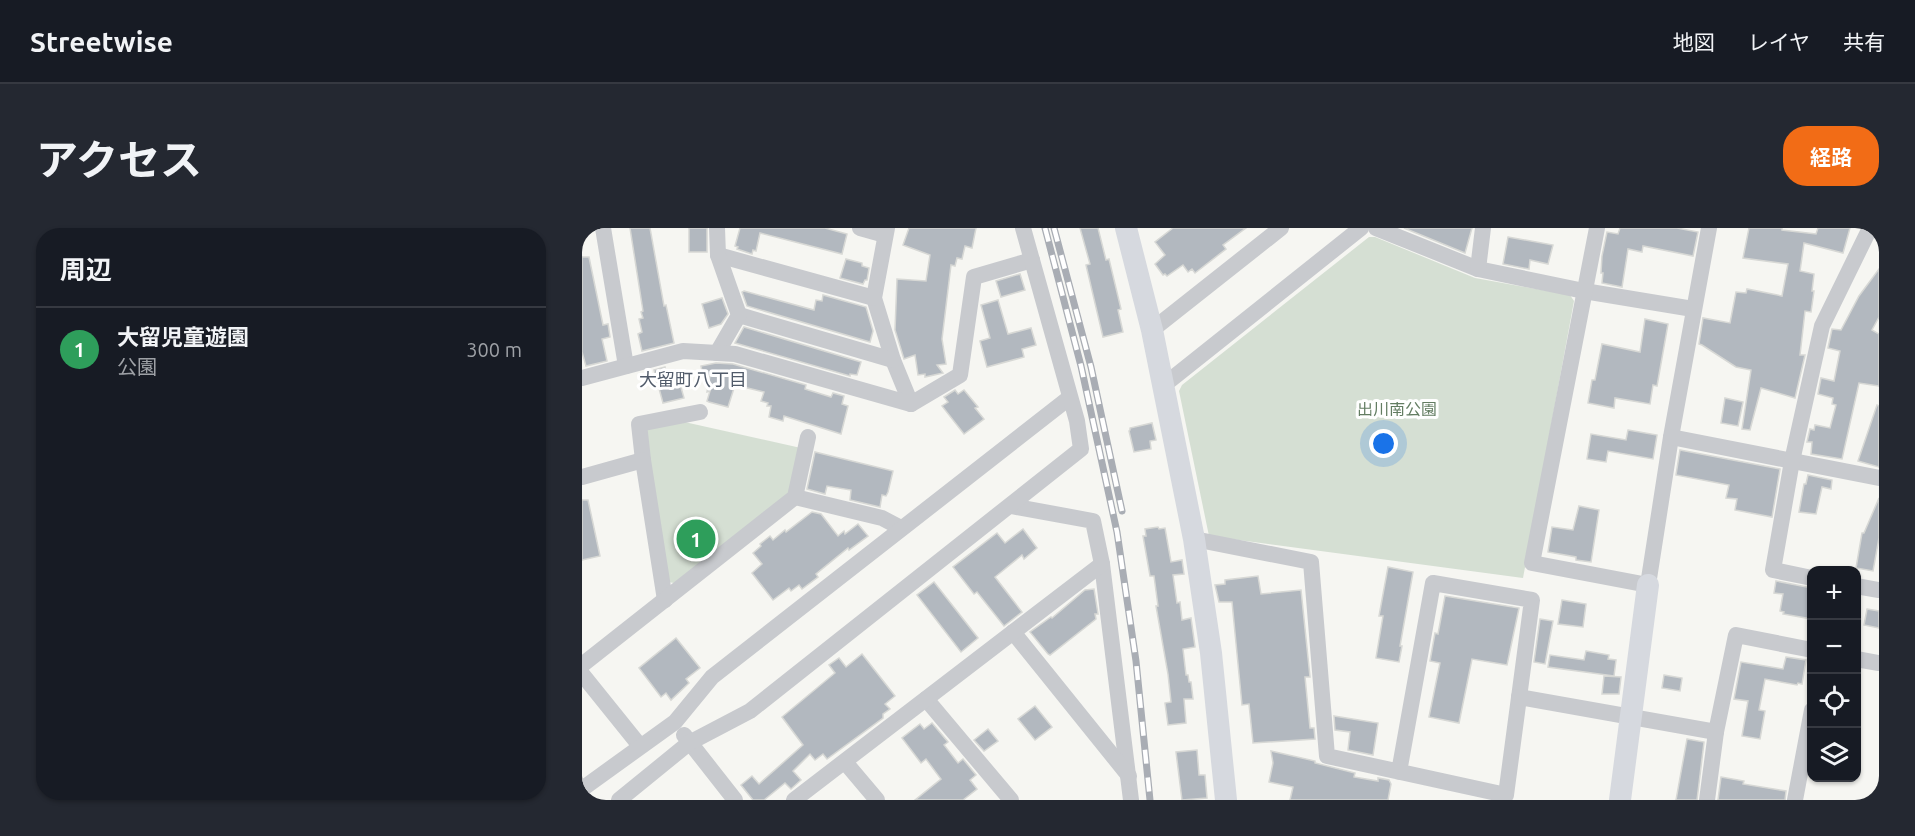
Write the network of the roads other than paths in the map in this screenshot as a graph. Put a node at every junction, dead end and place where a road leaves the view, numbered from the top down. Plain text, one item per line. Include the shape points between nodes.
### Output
1 (603, 228) edge
2 (717, 228) edge
3 (860, 228) edge
4 (1023, 228) edge
5 (1126, 228) edge
6 (1281, 228) edge
7 (1361, 228) edge
8 (1376, 228) edge
9 (1483, 228) edge
10 (1597, 228) edge
11 (1709, 228) edge
12 (886, 231) edge
13 (1873, 233) edge
14 (718, 255) junction
15 (1032, 261) junction
16 (1478, 269) junction
17 (1584, 291) junction
18 (874, 298) junction
19 (1693, 309) junction
20 (739, 315) junction
21 (1152, 330) junction
22 (717, 353) junction
23 (893, 360) junction
24 (626, 366) junction
25 (582, 378) edge
26 (1164, 385) junction
27 (1069, 398) junction
28 (911, 404) junction
29 (700, 412) dead end
30 (808, 436) dead end
31 (1671, 437) junction
32 (643, 460) junction
33 (1792, 461) junction
34 (582, 477) edge
35 (1879, 478) edge
36 (795, 498) junction
37 (1011, 506) junction
38 (901, 528) junction
39 (1194, 539) junction
40 (1102, 564) junction
41 (1807, 577) edge
42 (1648, 585) junction
43 (1861, 587) edge
44 (1879, 590) edge
45 (665, 600) junction
46 (1013, 632) junction
47 (1807, 649) edge
48 (1861, 660) edge
49 (1879, 663) edge
50 (582, 665) edge
51 (582, 674) edge
52 (1519, 697) junction
53 (926, 699) junction
54 (1632, 716) junction
55 (675, 723) junction
56 (1809, 728) edge
57 (1716, 732) junction
58 (689, 743) junction
59 (640, 747) junction
60 (845, 762) junction
61 (1399, 772) junction
62 (1129, 776) junction
63 (582, 789) edge
64 (619, 800) edge
65 (735, 800) edge
66 (794, 800) edge
67 (877, 800) edge
68 (1011, 800) edge
69 (1131, 800) edge
70 (1226, 800) edge
71 (1620, 800) edge
72 (1707, 800) edge
73 (1795, 800) edge

1 - 24 street
2 - 14 street
3 - 12 street
4 - 15 street
5 - 21 street
6 - 21 street
7 - 26 street
8 - 16 street
9 - 16 street
10 - 17 street
11 - 19 street
12 - 18 street
13 - 33 street via 1822,326
14 - 18 street
14 - 20 street
15 - 27 street
15 - 28 street via 974,277 960,375
16 - 17 street
17 - 19 street
17 - 42 street via 1532,563
18 - 23 street
19 - 31 street
20 - 22 street
20 - 23 street
21 - 26 street
22 - 24 street via 684,351
22 - 28 street via 735,354
23 - 28 street
24 - 25 street
26 - 39 street
27 - 37 street via 1081,449
27 - 38 street
29 - 32 street via 639,424
30 - 36 street
31 - 33 street
31 - 42 street
32 - 34 street
32 - 45 street
33 - 35 street
33 - 41 street via 1773,570
36 - 38 street via 882,518
36 - 45 street
37 - 40 street via 1093,521
37 - 58 street via 750,711
38 - 55 street via 712,677
39 - 61 street via 1311,562 1327,756
39 - 70 street via 1211,653
40 - 46 street
40 - 62 street
42 - 54 street
43 - 44 street
45 - 50 street
46 - 53 street
46 - 62 street
47 - 57 street via 1736,635
48 - 49 street
51 - 59 street
52 - 54 street
52 - 61 street via 1506,795
52 - 61 street via 1532,600 1433,584
53 - 60 street
53 - 68 street
54 - 57 street
54 - 71 street
55 - 58 street
55 - 59 street
56 - 73 street
57 - 72 street
58 - 64 street
58 - 65 street
59 - 63 street
60 - 66 street
60 - 67 street
62 - 69 street

